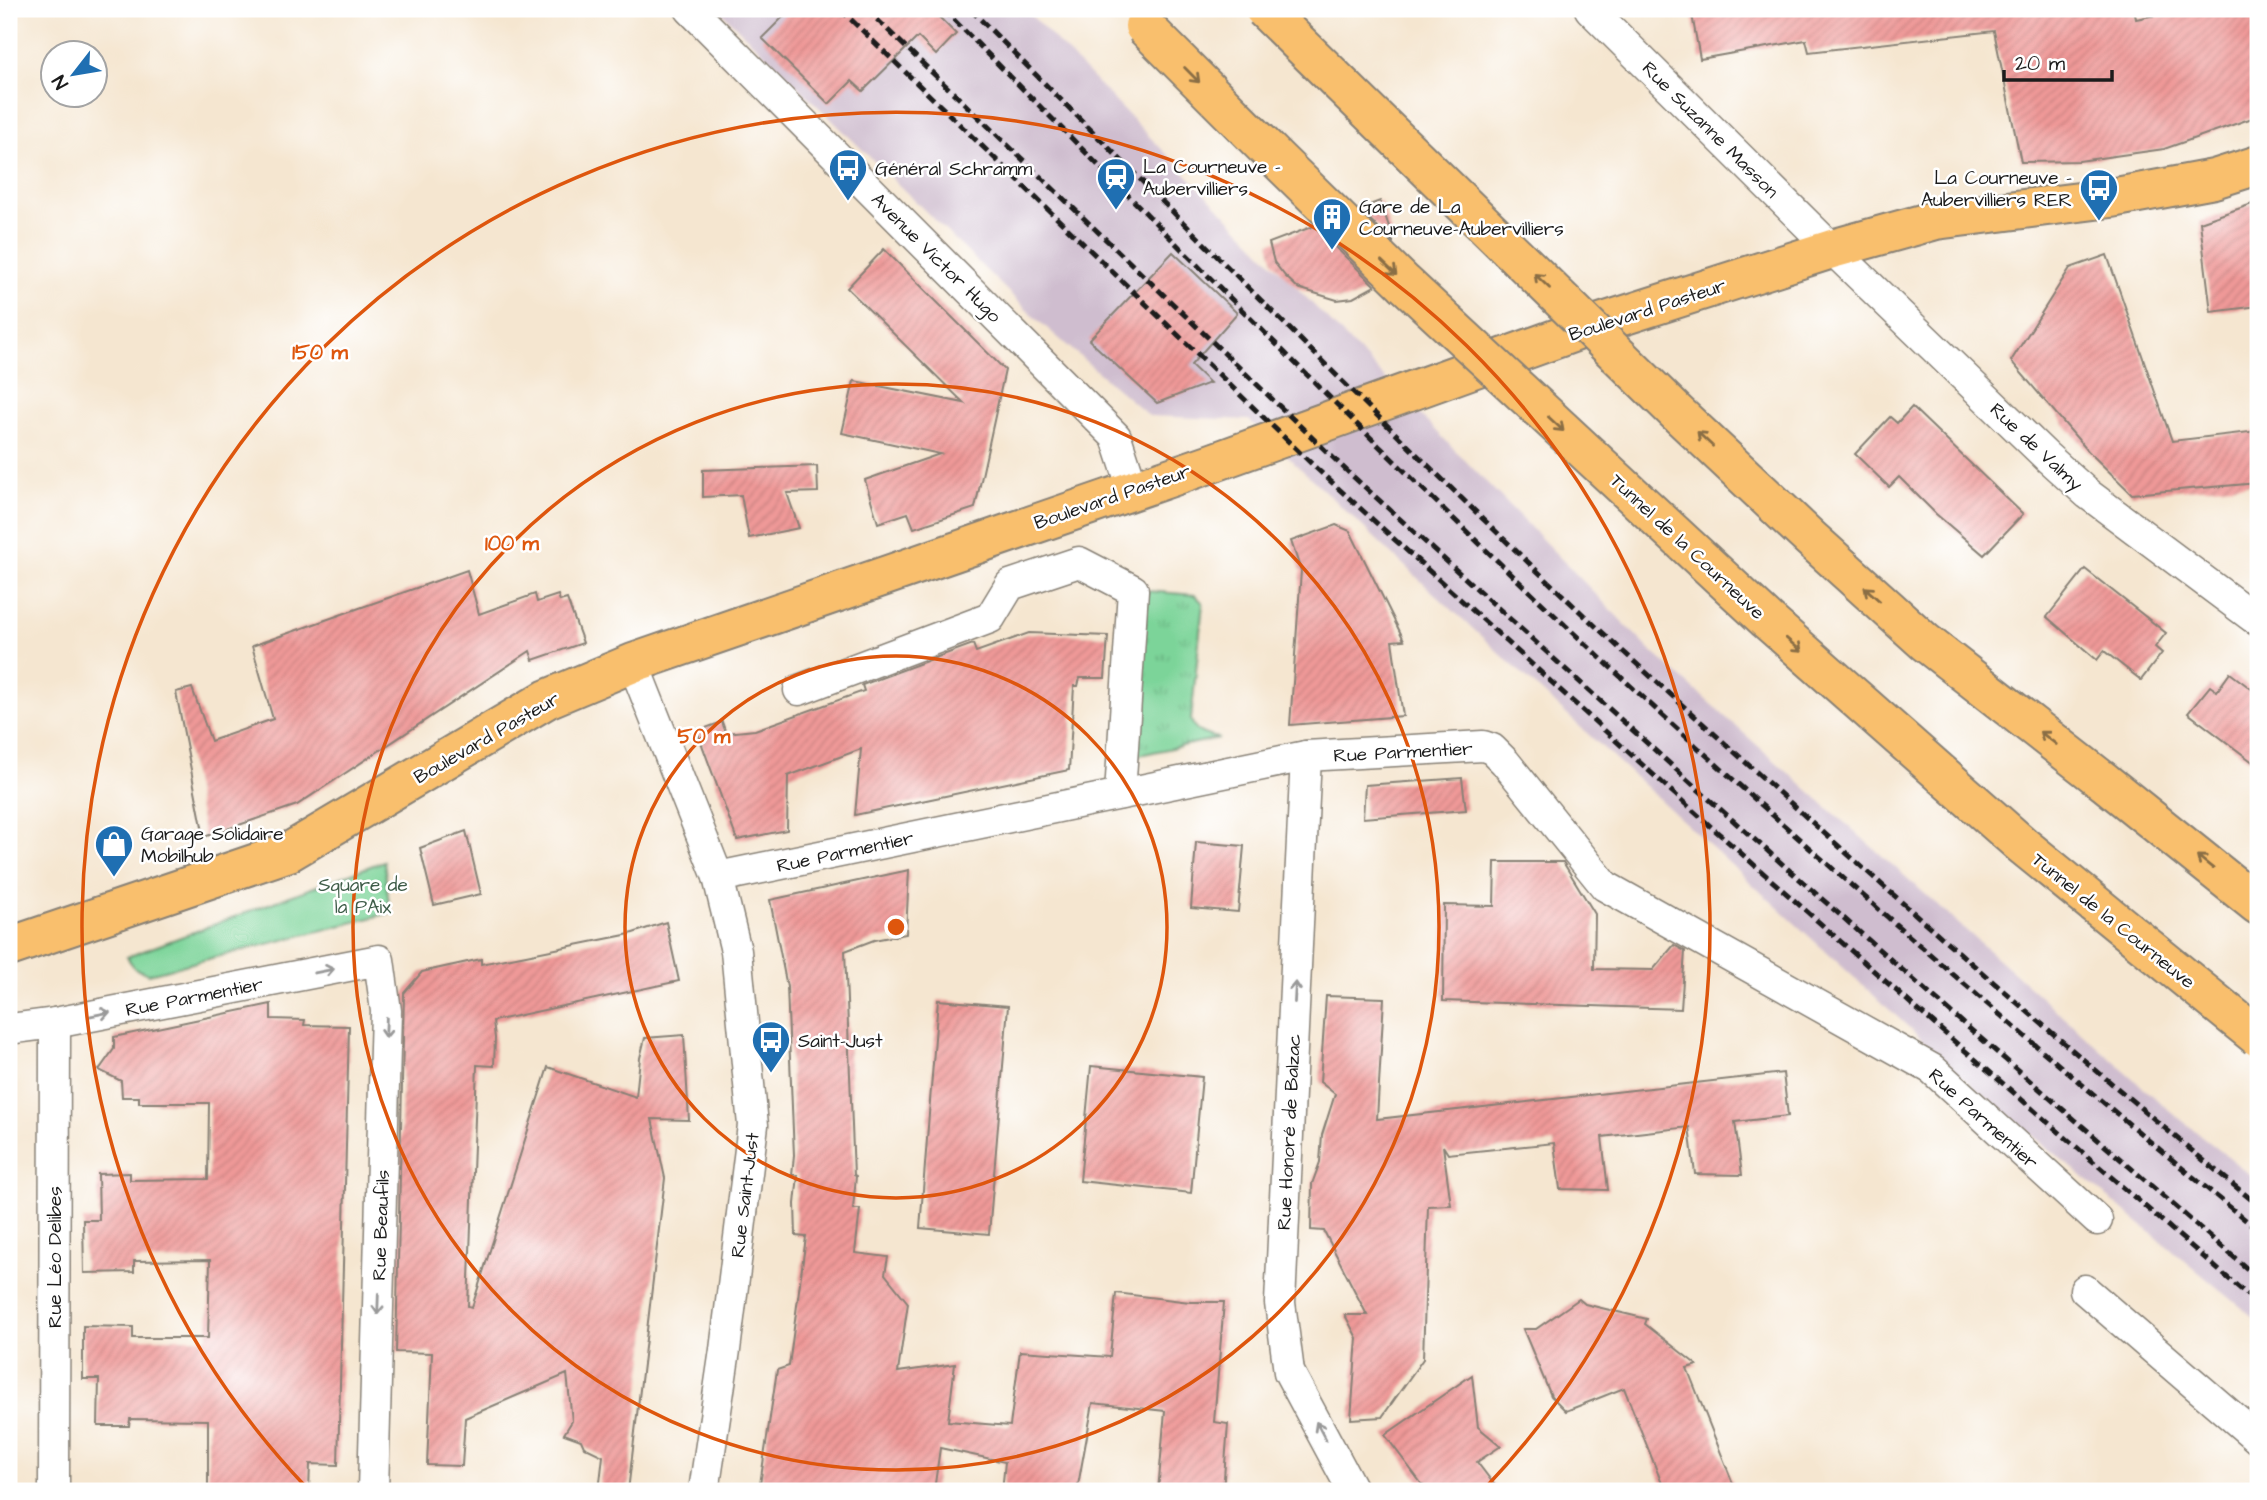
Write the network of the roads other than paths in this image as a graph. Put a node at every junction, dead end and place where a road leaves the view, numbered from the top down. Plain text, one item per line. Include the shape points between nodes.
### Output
1 (690, 9) edge
2 (1265, 9) edge
3 (1590, 9) edge
4 (1136, 17) edge
5 (2258, 165) edge
6 (1832, 249) junction
7 (1133, 489) junction
8 (2258, 621) edge
9 (633, 663) junction
10 (799, 690) dead end
11 (1306, 756) junction
12 (1120, 794) junction
13 (718, 877) junction
14 (2258, 905) edge
15 (9, 947) edge
16 (379, 960) joint
17 (55, 1023) junction
18 (9, 1029) edge
19 (2258, 1037) edge
20 (2096, 1220) dead end
21 (2085, 1290) dead end
22 (2258, 1439) edge
23 (54, 1491) edge
24 (373, 1491) edge
25 (704, 1491) edge
26 (1353, 1491) edge

1 - 7 street, Avenue Victor Hugo via 1116,437
14 -> 2 main road, bridge via 1925,642 1668,404
3 - 6 street, Rue Suzanne Masson
4 -> 19 main road, Tunnel de la Courneuve, bridge via 1394,273 1767,620 2022,845
5 - 6 main road, Boulevard Pasteur via 2214,179 2111,198 1936,220
6 - 7 main road, Boulevard Pasteur via 1594,325
6 - 8 street, Rue de Valmy via 2088,494
7 - 9 main road, Boulevard Pasteur
9 - 13 street, Rue Saint-Just
9 - 15 main road, Boulevard Pasteur via 547,699 289,852
10 - 12 street via 990,618 1010,585 1079,562 1133,590
11 - 12 street, Rue Parmentier
11 - 20 street, Rue Parmentier via 1492,749 1605,886 1932,1069
26 -> 11 street, Rue Honoré de Balzac via 1289,1372 1280,1303
12 - 13 street, Rue Parmentier
13 - 25 street, Rue Saint-Just via 736,951 753,1125
17 -> 16 street, Rue Parmentier
16 -> 24 street, Rue Beaufils via 386,1012
17 - 18 street, Rue Parmentier
17 - 23 street, Rue Léo Delibes
21 - 22 street

